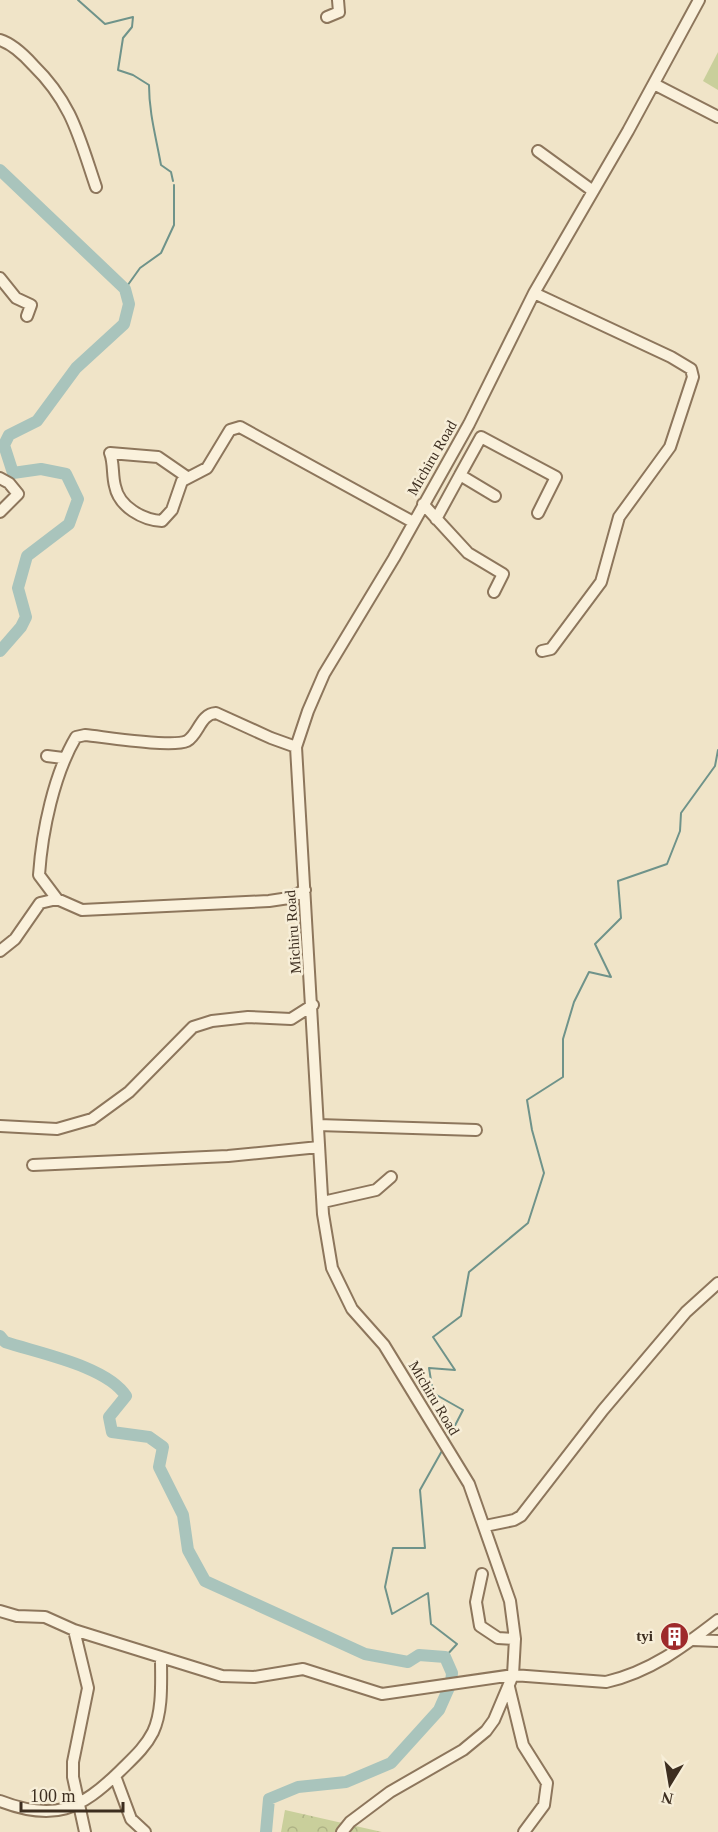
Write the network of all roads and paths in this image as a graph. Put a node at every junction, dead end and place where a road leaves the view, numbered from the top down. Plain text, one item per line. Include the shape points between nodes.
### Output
1 (338, 0) edge
2 (699, 0) edge
3 (327, 17) dead end
4 (0, 40) edge
5 (654, 84) junction
6 (718, 117) edge
7 (538, 151) dead end
8 (96, 187) dead end
9 (593, 191) junction
10 (0, 278) edge
11 (534, 292) junction
12 (27, 316) dead end
13 (460, 475) junction
14 (187, 477) junction
15 (0, 478) edge
16 (495, 496) dead end
17 (423, 504) junction
18 (0, 512) edge
19 (538, 513) dead end
20 (436, 519) junction
21 (412, 522) junction
22 (494, 592) dead end
23 (542, 651) dead end
24 (296, 747) junction
25 (47, 756) dead end
26 (63, 758) junction
27 (305, 890) junction
28 (57, 899) junction
29 (0, 951) edge
30 (313, 1005) junction
31 (318, 1125) junction
32 (0, 1126) edge
33 (476, 1130) dead end
34 (319, 1147) junction
35 (33, 1165) dead end
36 (391, 1177) dead end
37 (323, 1202) junction
38 (718, 1282) edge
39 (484, 1526) junction
40 (482, 1574) dead end
41 (0, 1611) edge
42 (718, 1620) edge
43 (74, 1630) junction
44 (515, 1640) junction
45 (693, 1640) junction
46 (718, 1641) edge
47 (161, 1659) junction
48 (513, 1676) junction
49 (509, 1688) junction
50 (115, 1776) junction
51 (0, 1801) edge
52 (80, 1805) junction
53 (85, 1832) edge
54 (145, 1832) edge
55 (342, 1832) edge
56 (524, 1832) edge

1 - 3 street via 339,12
2 - 5 street, Michiru Road
4 - 8 street via 25,56 53,84 71,113
5 - 6 street
5 - 9 street, Michiru Road
7 - 9 street
9 - 11 street, Michiru Road
10 - 12 street via 16,298 31,305
11 - 17 street, Michiru Road via 469,424
11 - 23 street via 671,357 691,369 693,377 670,447 619,517 601,582 551,649
13 - 16 street
13 - 19 street via 481,438 556,477
13 - 20 street
14 - 14 street via 178,485 168,516 162,522 149,520 126,506 115,491 110,453 159,458
14 - 21 street via 207,468 230,430 240,427
15 - 18 street via 18,494
17 - 20 street
17 - 21 street, Michiru Road
20 - 22 street via 468,553 503,574
21 - 24 street, Michiru Road via 324,674
24 - 26 street via 211,713 185,742 80,735
24 - 27 street, Michiru Road
25 - 26 street
26 - 28 street via 41,848 39,875
27 - 28 street via 269,901 82,910
27 - 30 street, Michiru Road
28 - 29 street via 40,903 15,939
30 - 31 street, Michiru Road
30 - 32 street via 291,1019 248,1017 193,1027 129,1092 92,1119 57,1129
31 - 33 street
31 - 34 street, Michiru Road
34 - 35 street via 228,1156
34 - 37 street, Michiru Road
36 - 37 street via 376,1190
37 - 39 street, Michiru Road via 335,1277 352,1309 384,1345 446,1445 469,1484
38 - 39 street via 686,1312 603,1410 521,1516
39 - 44 street, Michiru Road via 510,1601
40 - 44 street via 476,1619 498,1638
41 - 43 street via 45,1617
42 - 45 street
43 - 47 street
43 - 52 street via 88,1689 73,1762
44 - 48 street, Michiru Road
45 - 46 street
45 - 48 street via 668,1658 606,1682
47 - 48 street via 222,1676 254,1677 308,1669 382,1694
47 - 50 street via 154,1731 144,1748
48 - 49 street, Michiru Road
49 - 55 street, Michiru Road via 494,1720 475,1740 390,1792
49 - 56 street via 523,1745 547,1783 544,1805
50 - 52 street
50 - 54 street via 131,1819
51 - 52 street via 42,1813
52 - 53 street

